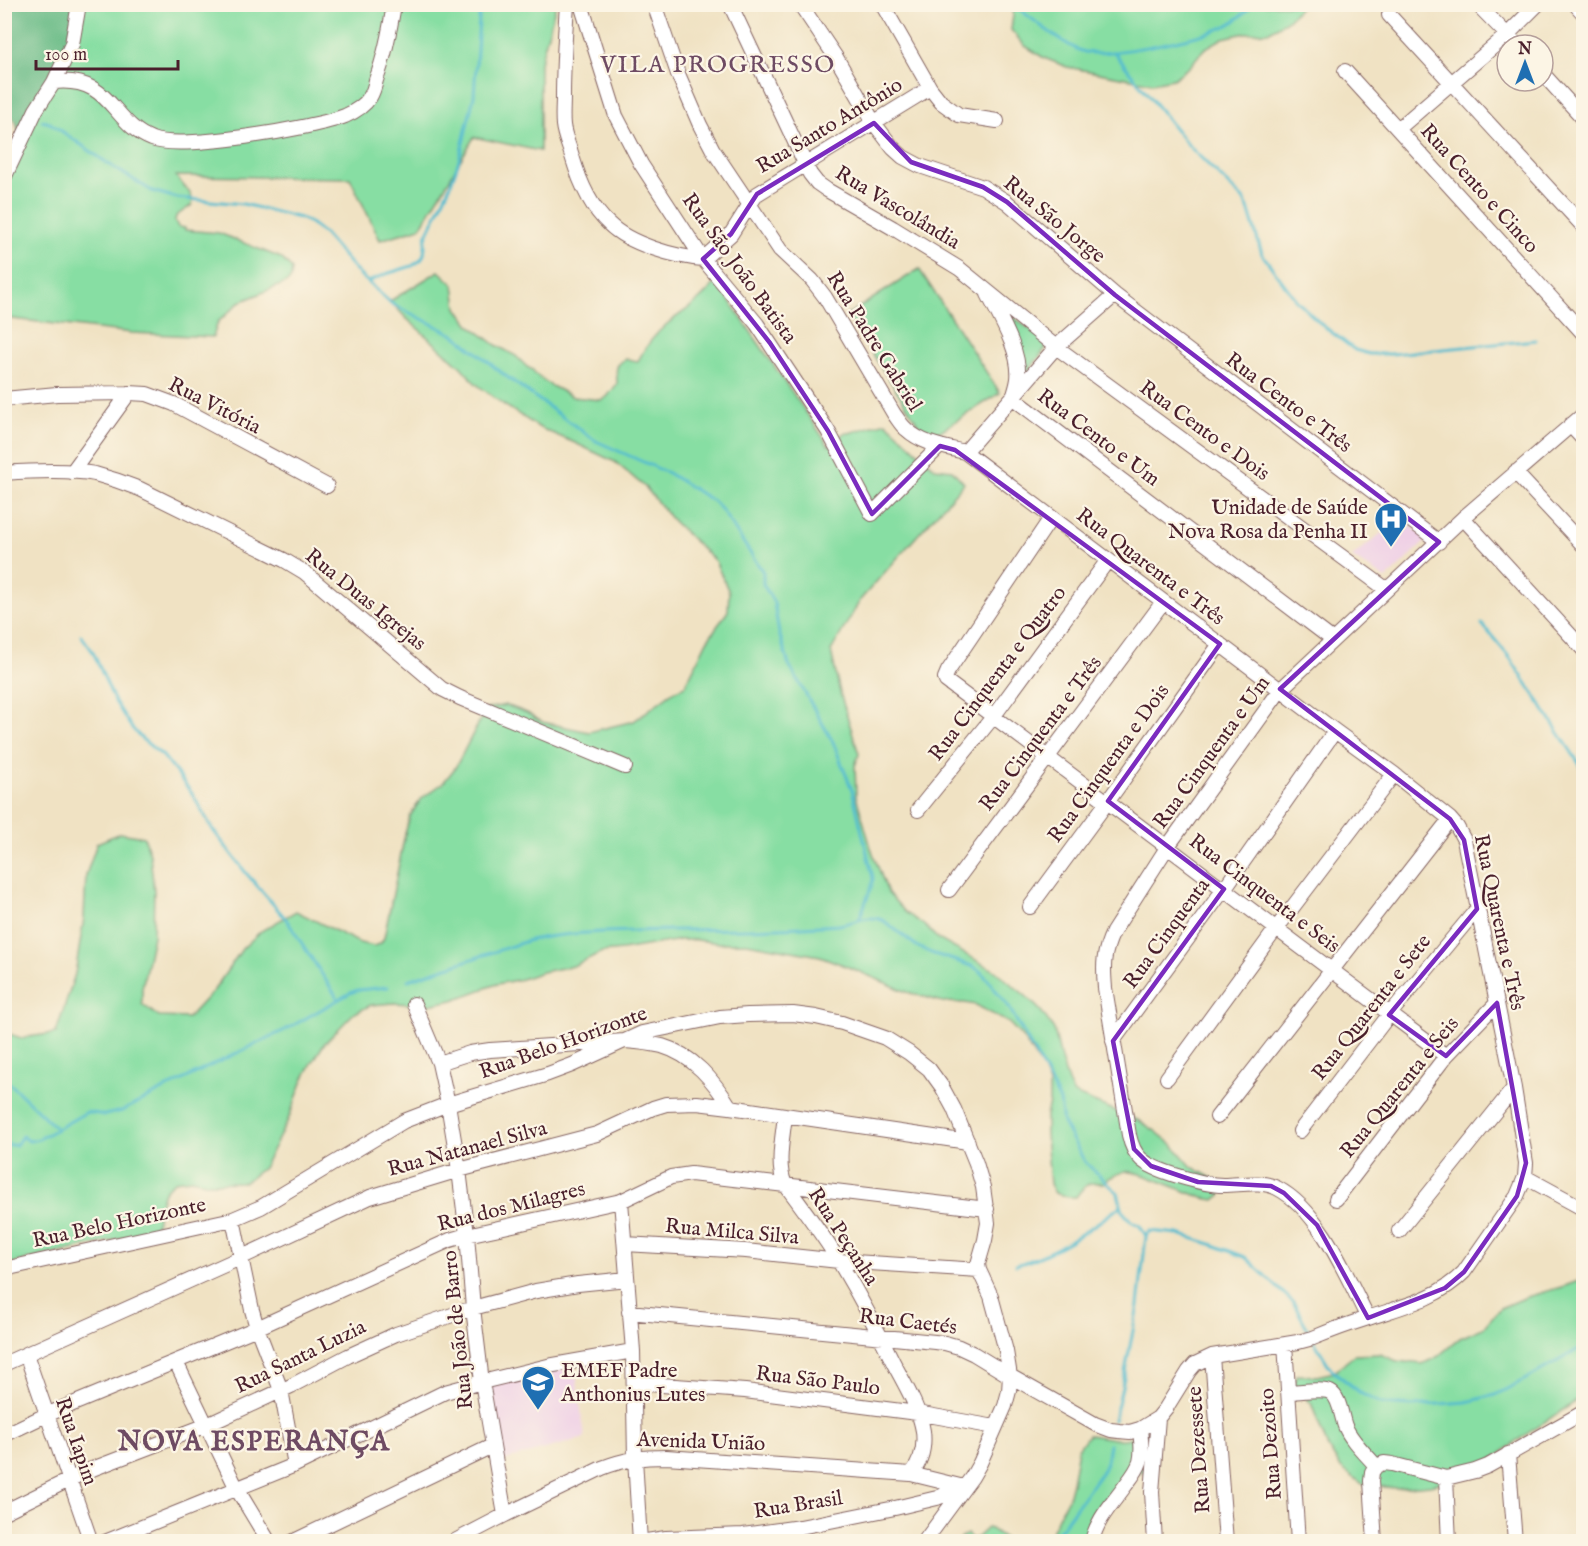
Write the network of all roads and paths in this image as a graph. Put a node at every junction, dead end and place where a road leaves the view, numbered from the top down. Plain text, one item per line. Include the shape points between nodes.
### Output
1 (79, 4) edge
2 (394, 4) edge
3 (567, 4) edge
4 (581, 4) edge
5 (654, 4) edge
6 (730, 4) edge
7 (800, 4) edge
8 (882, 4) edge
9 (1478, 4) edge
10 (1538, 4) edge
11 (1575, 4) edge
12 (1584, 14) edge
13 (1389, 15) dead end
14 (1505, 33) edge
15 (1517, 33) edge
16 (1495, 52) edge
17 (1345, 71) dead end
18 (54, 82) junction
19 (1451, 82) junction
20 (1555, 87) edge
21 (930, 88) junction
22 (1584, 119) edge
23 (997, 121) dead end
24 (874, 123) junction
25 (1398, 129) junction
26 (806, 165) junction
27 (4, 178) edge
28 (750, 204) junction
29 (1584, 227) edge
30 (703, 259) junction
31 (986, 289) junction
32 (1115, 296) junction
33 (1584, 334) edge
34 (1056, 347) junction
35 (129, 393) junction
36 (1013, 398) junction
37 (4, 399) edge
38 (1584, 414) edge
39 (1570, 425) junction
40 (1584, 440) edge
41 (940, 446) junction
42 (965, 452) junction
43 (72, 472) junction
44 (1515, 472) junction
45 (4, 473) edge
46 (327, 486) dead end
47 (1051, 518) junction
48 (1463, 518) junction
49 (1439, 542) junction
50 (1584, 546) edge
51 (1108, 560) junction
52 (1386, 589) junction
53 (1163, 602) junction
54 (1333, 640) junction
55 (1220, 644) junction
56 (1584, 650) edge
57 (1281, 689) junction
58 (993, 717) junction
59 (1335, 731) junction
60 (1048, 758) junction
61 (626, 767) dead end
62 (1394, 774) junction
63 (1108, 801) junction
64 (918, 810) dead end
65 (1450, 819) junction
66 (1168, 846) junction
67 (1224, 889) junction
68 (949, 890) dead end
69 (1030, 907) dead end
70 (1477, 909) junction
71 (1276, 929) junction
72 (1332, 970) junction
73 (1497, 1003) junction
74 (414, 1004) dead end
75 (1389, 1015) junction
76 (625, 1041) junction
77 (1113, 1041) junction
78 (1446, 1056) junction
79 (439, 1063) junction
80 (1167, 1078) dead end
81 (1514, 1088) junction
82 (448, 1104) junction
83 (730, 1107) junction
84 (785, 1115) junction
85 (1217, 1117) dead end
86 (1300, 1131) dead end
87 (968, 1142) junction
88 (459, 1170) junction
89 (1525, 1177) junction
90 (785, 1184) junction
91 (1336, 1199) dead end
92 (621, 1201) junction
93 (987, 1209) junction
94 (1584, 1209) edge
95 (233, 1219) junction
96 (1400, 1231) dead end
97 (467, 1235) junction
98 (625, 1244) junction
99 (240, 1258) junction
100 (839, 1261) junction
101 (4, 1269) edge
102 (979, 1270) junction
103 (627, 1280) junction
104 (473, 1308) junction
105 (630, 1312) junction
106 (1368, 1318) junction
107 (257, 1328) junction
108 (882, 1338) junction
109 (1285, 1344) junction
110 (633, 1351) junction
111 (26, 1354) junction
112 (1212, 1356) junction
113 (176, 1362) junction
114 (4, 1364) edge
115 (1010, 1376) junction
116 (482, 1382) junction
117 (634, 1383) junction
118 (281, 1390) junction
119 (1288, 1392) junction
120 (917, 1413) junction
121 (1584, 1413) edge
122 (46, 1416) junction
123 (1158, 1418) junction
124 (207, 1425) junction
125 (995, 1426) junction
126 (1140, 1429) junction
127 (4, 1435) edge
128 (492, 1446) junction
129 (1508, 1454) junction
130 (634, 1458) junction
131 (295, 1465) junction
132 (1376, 1466) junction
133 (911, 1474) junction
134 (1446, 1478) junction
135 (69, 1480) junction
136 (960, 1486) junction
137 (237, 1489) junction
138 (4, 1512) edge
139 (505, 1515) junction
140 (91, 1542) edge
141 (105, 1542) edge
142 (268, 1542) edge
143 (292, 1542) edge
144 (453, 1542) edge
145 (640, 1542) edge
146 (924, 1542) edge
147 (1092, 1542) edge
148 (1155, 1542) edge
149 (1226, 1542) edge
150 (1298, 1542) edge
151 (1375, 1542) edge
152 (1449, 1542) edge
153 (1515, 1542) edge

1 - 18 street via 72,44
2 - 18 street via 380,71 370,98 355,111 321,123 204,141 157,141 137,132 93,88 70,81
3 - 30 street via 563,126 584,189 596,209 621,233 672,254
4 - 30 street, Rua São João Batista via 616,116 641,164
5 - 28 street, Rua Padre Gabriel via 700,125
6 - 26 street, Rua Vascolândia
7 - 24 street, Rua São Jorge
8 - 21 street
9 - 14 street
10 - 15 street
11 - 12 street
13 - 19 street
16 - 19 street
17 - 25 street, Rua Cento e Cinco
18 - 27 street via 36,110
19 - 25 street
19 - 29 street
20 - 22 street
21 - 23 street, Rua Santo Antônio via 959,115
21 - 24 street, Rua Santo Antônio
24 - 26 street, Rua Santo Antônio
24 - 32 street, Rua São Jorge via 893,148 911,162 983,187 1007,202
25 - 33 street, Rua Cento e Cinco
26 - 28 street, Rua Santo Antônio via 757,194
26 - 31 street, Rua Vascolândia via 827,190 933,252
28 - 30 street, Rua Santo Antônio via 731,234
28 - 41 street, Rua Padre Gabriel via 780,250 825,297 905,429
30 - 41 street, Rua São João Batista via 757,324 789,372 828,431 872,514
31 - 34 street, Rua Vascolândia
31 - 36 street via 1017,362
32 - 34 street
32 - 49 street, Rua Cento e Três
34 - 36 street
34 - 52 street, Rua Cento e Dois
35 - 37 street, Rua Vitória via 57,393
35 - 43 street
35 - 46 street, Rua Vitória via 147,394 174,404
36 - 42 street
36 - 54 street, Rua Cento e Um
38 - 39 street, Rua Cinquenta e Um
39 - 40 street
39 - 44 street, Rua Cinquenta e Um
41 - 42 street, Rua Padre Gabriel
42 - 47 street, Rua Quarenta e Três
43 - 45 street, Rua Duas Igrejas
43 - 61 street, Rua Duas Igrejas via 93,474 140,489 284,560 318,583 442,689
44 - 48 street, Rua Cinquenta e Um
44 - 50 street
47 - 51 street, Rua Quarenta e Três
47 - 58 street, Rua Cinquenta e Seis via 945,678
48 - 49 street, Rua Cinquenta e Um
48 - 56 street
49 - 52 street, Rua Cinquenta e Um
51 - 53 street, Rua Quarenta e Três
51 - 58 street, Rua Cinquenta e Quatro
52 - 54 street, Rua Cinquenta e Um
53 - 55 street, Rua Quarenta e Três
53 - 60 street, Rua Cinquenta e Três
54 - 57 street, Rua Cinquenta e Um
55 - 57 street, Rua Quarenta e Três
55 - 63 street, Rua Cinquenta e Dois
57 - 59 street, Rua Quarenta e Três
57 - 66 street, Rua Cinquenta e Um
58 - 60 street, Rua Cinquenta e Seis
58 - 64 street, Rua Cinquenta e Quatro
59 - 62 street, Rua Quarenta e Três
59 - 67 street, Rua Cinquenta
60 - 63 street, Rua Cinquenta e Seis
60 - 68 street, Rua Cinquenta e Três
62 - 65 street, Rua Quarenta e Três
62 - 71 street
63 - 66 street, Rua Cinquenta e Seis
63 - 69 street, Rua Cinquenta e Dois
65 - 70 street, Rua Quarenta e Três via 1464,840
65 - 72 street
66 - 67 street, Rua Cinquenta e Seis
66 - 77 street, Rua Cinquenta e Um via 1106,947 1103,973
67 - 71 street, Rua Cinquenta e Seis
67 - 77 street, Rua Cinquenta
70 - 73 street, Rua Quarenta e Três
70 - 75 street, Rua Quarenta e Sete
71 - 72 street, Rua Cinquenta e Seis
71 - 80 street
72 - 75 street, Rua Cinquenta e Seis
72 - 85 street
73 - 78 street, Rua Quarenta e Seis
73 - 81 street, Rua Quarenta e Três
74 - 79 street, Rua João de Barro
75 - 78 street, Rua Cinquenta e Seis
75 - 86 street, Rua Quarenta e Sete
76 - 79 street via 490,1050
76 - 82 street, Rua Belo Horizonte via 548,1074
76 - 83 street via 676,1051 702,1070
76 - 87 street, Rua Belo Horizonte via 655,1030 720,1017 793,1014 842,1023 885,1038 929,1069
77 - 106 street, Rua Cinquenta e Um via 1129,1135 1141,1159 1198,1182 1278,1188 1306,1211 1317,1226
78 - 91 street, Rua Quarenta e Seis
79 - 82 street, Rua João de Barro
81 - 89 street, Rua Quarenta e Três via 1525,1148
81 - 96 street
82 - 88 street, Rua João de Barro
82 - 95 street, Rua Belo Horizonte via 386,1130 261,1207
83 - 84 street, Rua Natanael Silva
83 - 88 street, Rua Natanael Silva via 666,1104 597,1134
84 - 87 street, Rua Natanael Silva
84 - 90 street, Rua Peçanha via 781,1169
87 - 93 street, Rua Belo Horizonte
88 - 97 street, Rua João de Barro
88 - 99 street, Rua Natanael Silva via 370,1197
89 - 94 street
89 - 106 street, Rua Quarenta e Três via 1517,1196 1455,1281 1432,1295
90 - 92 street, Rua dos Milagres via 681,1174
90 - 93 street, Rua dos Milagres
90 - 100 street, Rua Peçanha
92 - 97 street, Rua dos Milagres
92 - 98 street
93 - 102 street, Rua Belo Horizonte
95 - 99 street
95 - 101 street, Rua Belo Horizonte
97 - 104 street, Rua João de Barro
97 - 107 street, Rua dos Milagres
98 - 100 street, Rua Milca Silva
98 - 103 street
99 - 107 street
99 - 111 street, Rua Natanael Silva
100 - 102 street, Rua Milca Silva
100 - 108 street, Rua Peçanha
102 - 115 street via 991,1296
103 - 104 street, Rua Santa Luzia via 558,1287
103 - 105 street
104 - 116 street, Rua João de Barro
104 - 118 street, Rua Santa Luzia via 380,1340
105 - 108 street, Rua Caetés
105 - 110 street
106 - 109 street, Rua Quarenta e Três
107 - 113 street, Rua dos Milagres
107 - 118 street
108 - 115 street, Rua Caetés via 959,1347
108 - 120 street, Rua Peçanha
109 - 112 street, Rua Quarenta e Três
109 - 119 street, Rua Dezoito
110 - 116 street
110 - 117 street
111 - 114 street, Rua Natanael Silva
111 - 122 street, Rua Iapim
112 - 123 street, Rua Quarenta e Três via 1195,1364
112 - 149 street, Rua Dezessete
113 - 122 street, Rua dos Milagres
113 - 124 street
115 - 125 street via 1007,1399
115 - 126 street, Rua Caetés via 1103,1427 1130,1432
116 - 128 street, Rua João de Barro
116 - 131 street via 445,1392
117 - 120 street, Rua São Paulo via 745,1391
117 - 130 street
118 - 124 street, Rua Santa Luzia
118 - 131 street
119 - 132 street via 1332,1393 1350,1435
119 - 150 street, Rua Dezoito
120 - 125 street, Rua São Paulo
120 - 133 street, Rua Peçanha via 924,1441 920,1460
121 - 129 street
122 - 127 street, Rua dos Milagres
122 - 135 street, Rua Iapim
123 - 126 street
123 - 148 street via 1152,1492
124 - 135 street, Rua Santa Luzia
124 - 137 street
125 - 136 street via 980,1463
126 - 147 street via 1136,1471 1101,1518
128 - 139 street, Rua João de Barro
128 - 143 street
129 - 134 street via 1488,1466
129 - 153 street
130 - 133 street, Avenida União
130 - 139 street, Avenida União via 602,1468
130 - 145 street
131 - 137 street
132 - 134 street via 1392,1464
132 - 151 street via 1371,1481
133 - 136 street, Avenida União
134 - 152 street
135 - 138 street, Rua Santa Luzia
135 - 140 street, Rua Iapim
136 - 145 street, Rua Brasil via 928,1501 800,1527
136 - 146 street
137 - 141 street
137 - 142 street
139 - 144 street, Avenida União

